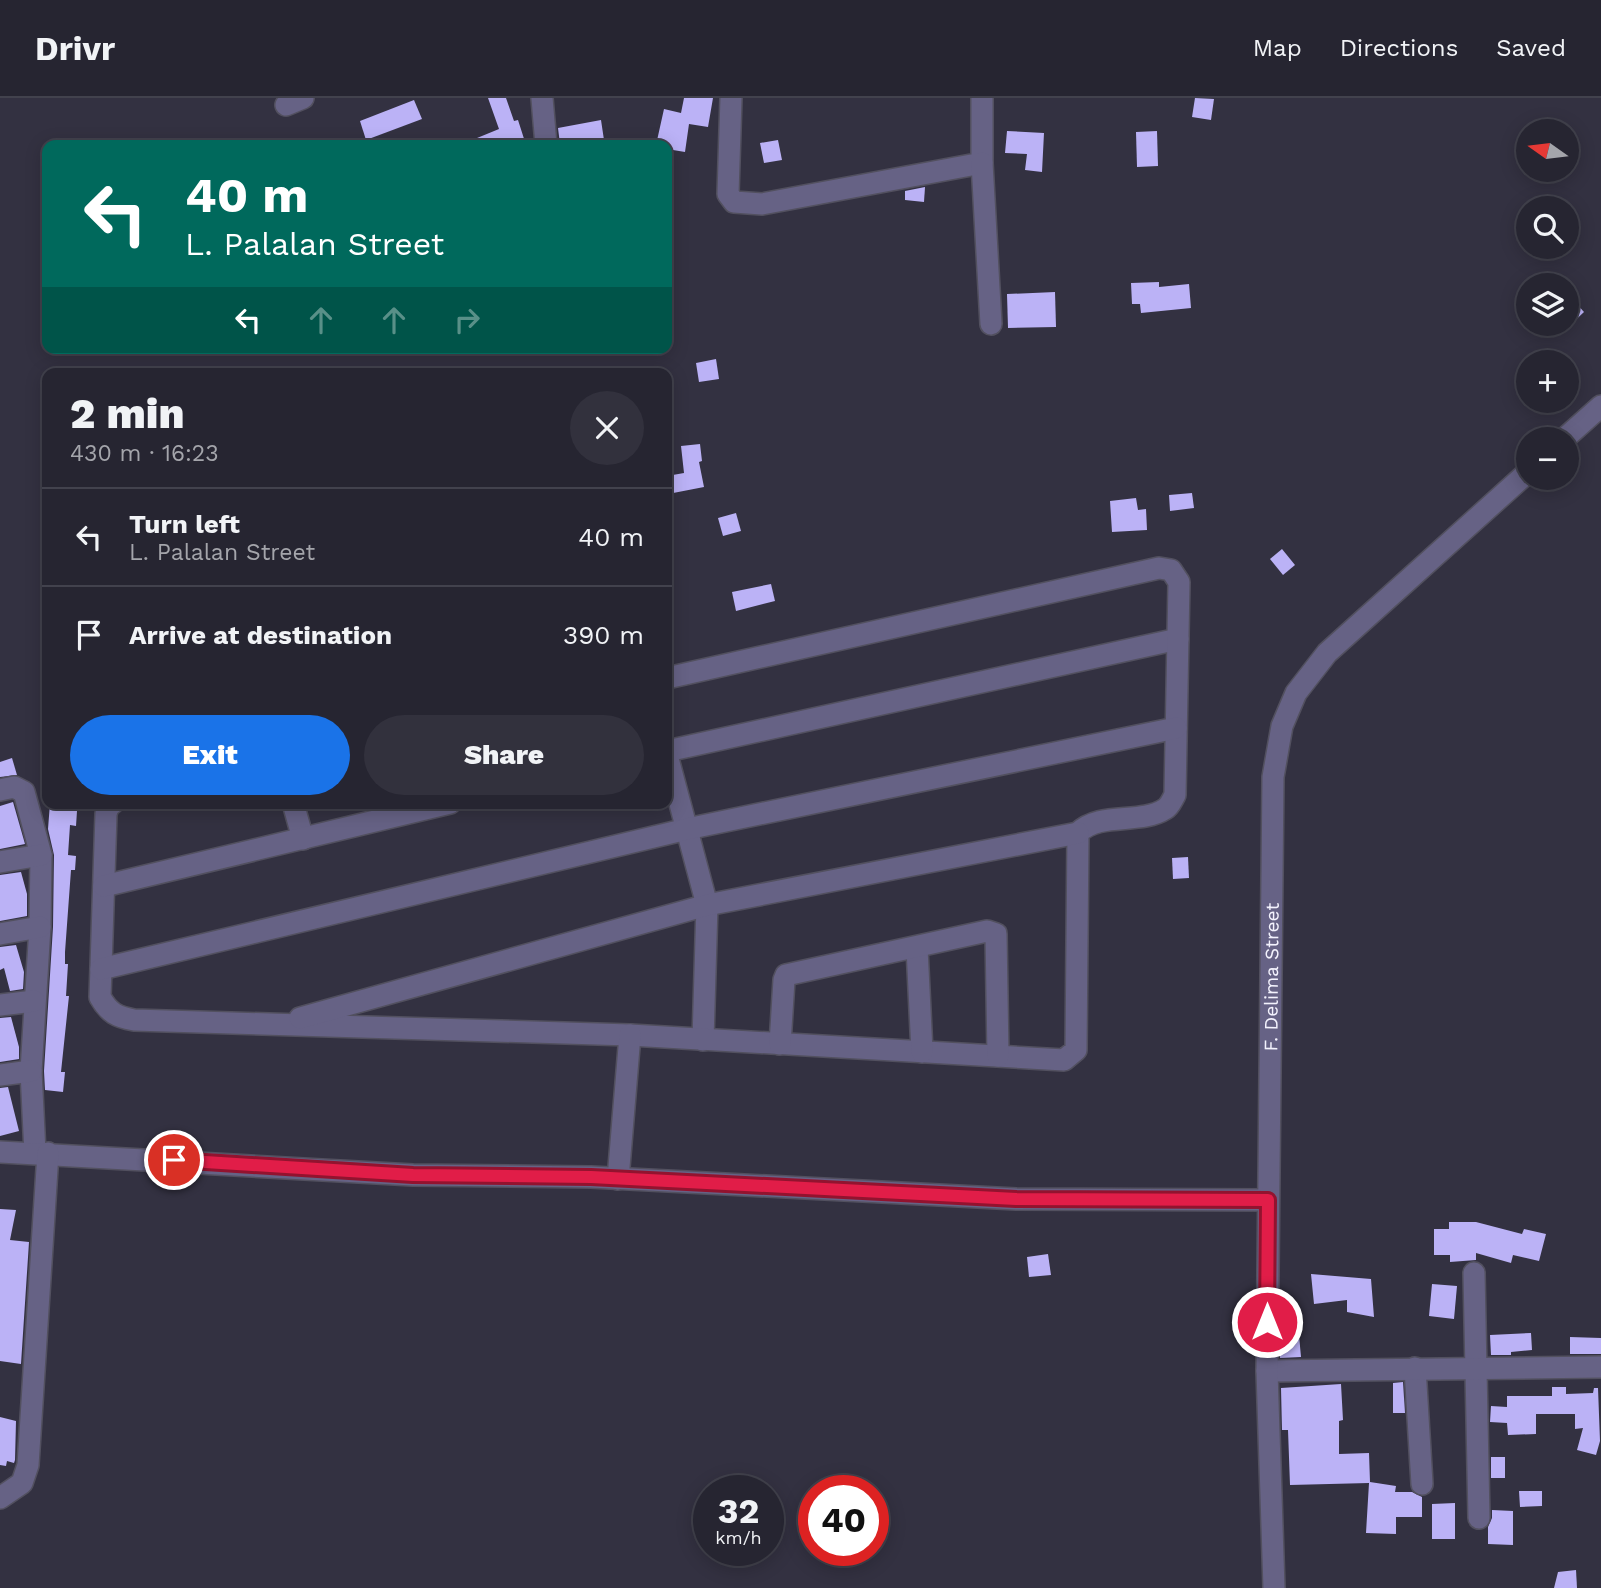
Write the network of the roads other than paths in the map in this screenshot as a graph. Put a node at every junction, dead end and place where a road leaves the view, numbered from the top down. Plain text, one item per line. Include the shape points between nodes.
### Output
1 (542, 98) edge
2 (731, 98) edge
3 (982, 98) edge
4 (546, 140) edge
5 (982, 163) junction
6 (991, 324) dead end
7 (1601, 406) edge
8 (1577, 427) edge
9 (1516, 483) edge
10 (1178, 639) junction
11 (672, 677) edge
12 (1176, 727) junction
13 (672, 752) edge
14 (672, 772) edge
15 (0, 790) edge
16 (107, 809) edge
17 (295, 809) edge
18 (426, 809) edge
19 (687, 829) junction
20 (1078, 833) junction
21 (303, 839) junction
22 (41, 855) junction
23 (0, 862) edge
24 (104, 886) junction
25 (706, 905) junction
26 (40, 927) junction
27 (0, 934) edge
28 (917, 948) junction
29 (101, 970) junction
30 (34, 1001) junction
31 (0, 1005) edge
32 (278, 1024) junction
33 (631, 1035) junction
34 (703, 1040) junction
35 (780, 1044) junction
36 (922, 1052) junction
37 (998, 1056) junction
38 (31, 1071) junction
39 (0, 1075) edge
40 (0, 1152) edge
41 (41, 1153) junction
42 (618, 1179) junction
43 (1268, 1200) junction
44 (1474, 1273) dead end
45 (1476, 1367) junction
46 (1601, 1367) edge
47 (1415, 1368) junction
48 (1267, 1371) junction
49 (1422, 1483) dead end
50 (0, 1498) edge
51 (1479, 1518) dead end
52 (1274, 1588) edge

1 - 4 street
2 - 5 street via 727,182 734,202 762,205
3 - 5 street
5 - 6 street
7 - 8 street
9 - 43 street, F. Delima Street via 1327,653 1296,692 1282,726 1273,777
10 - 11 street via 1179,582 1171,570 1159,568
10 - 12 street
10 - 13 street
12 - 19 street
12 - 20 street via 1175,795 1168,808 1092,824
14 - 19 street
15 - 22 street via 14,787 24,792
16 - 24 street
17 - 21 street
18 - 21 street
19 - 25 street
19 - 29 street
20 - 25 street
20 - 37 street via 1076,1050 1064,1060
21 - 24 street
22 - 23 street
22 - 26 street
24 - 29 street
25 - 32 street
25 - 34 street
26 - 27 street
26 - 30 street
28 - 35 street via 786,975
28 - 36 street
28 - 37 street via 979,931 996,934
29 - 32 street via 100,997 108,1011 119,1017
30 - 31 street
30 - 38 street
32 - 33 street
33 - 34 street
33 - 42 street
34 - 35 street
35 - 36 street
36 - 37 street
38 - 39 street
38 - 41 street
40 - 41 street
41 - 42 street via 413,1175
41 - 50 street via 28,1465 22,1483
42 - 43 street via 1016,1199
43 - 48 street, F. Delima Street
44 - 45 street
45 - 46 street
45 - 47 street
45 - 51 street
47 - 48 street
47 - 49 street
48 - 52 street, F. Delima Street

